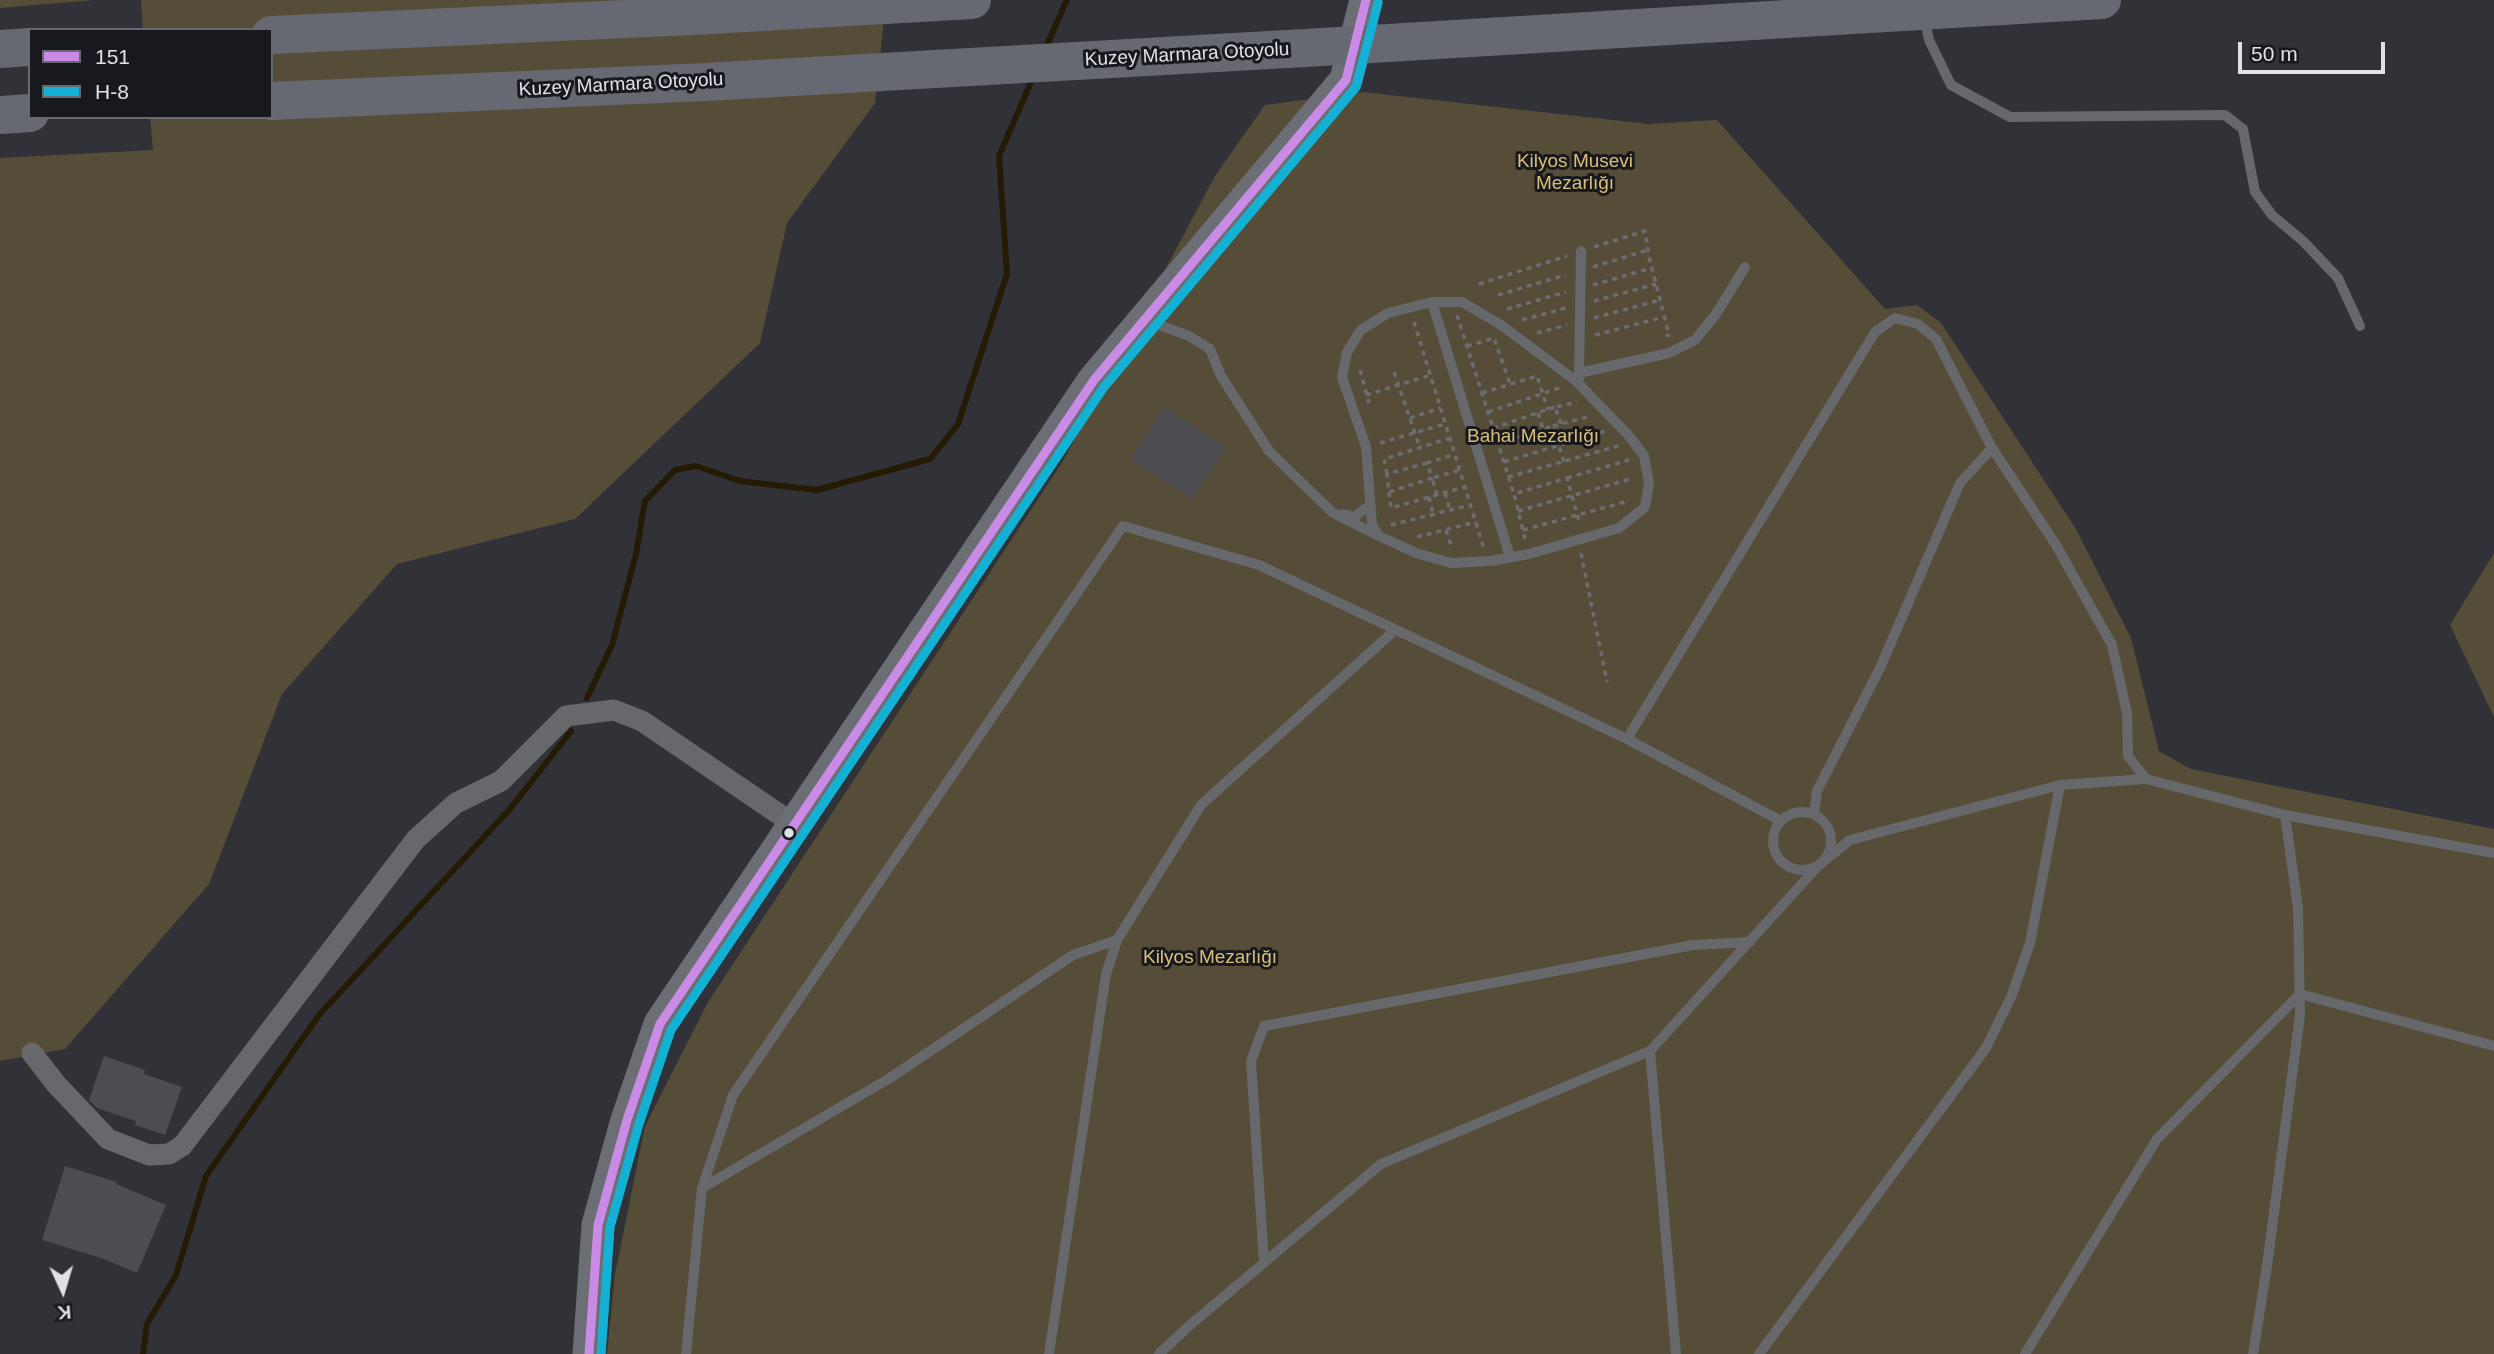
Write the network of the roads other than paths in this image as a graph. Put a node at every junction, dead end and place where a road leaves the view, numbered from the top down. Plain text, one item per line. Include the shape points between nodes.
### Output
1 (972, 0) edge
2 (1366, 0) edge
3 (1922, 0) edge
4 (2102, 0) edge
5 (273, 35) edge
6 (28, 47) edge
7 (0, 49) edge
8 (273, 101) edge
9 (28, 113) edge
10 (0, 115) edge
11 (1581, 251) road end
12 (1745, 267) dead end
13 (1432, 302) junction
14 (1145, 320) junction
15 (2360, 326) dead end
16 (1578, 379) junction
17 (1992, 448) junction
18 (1370, 499) junction
19 (1333, 513) junction
20 (1376, 532) junction
21 (1510, 558) junction
22 (1395, 630) junction
23 (1627, 739) junction
24 (2146, 779) junction
25 (2060, 785) junction
26 (1814, 814) junction
27 (2285, 815) junction
28 (1780, 821) junction
29 (795, 825) junction
30 (2494, 853) edge
31 (1818, 866) junction
32 (1117, 940) junction
33 (1750, 942) junction
34 (2300, 994) junction
35 (2494, 1046) edge
36 (1650, 1051) junction
37 (32, 1054) dead end
38 (702, 1188) junction
39 (1264, 1263) junction
40 (589, 1354) edge
41 (686, 1354) edge
42 (1049, 1354) edge
43 (1160, 1354) edge
44 (1676, 1354) edge
45 (1759, 1354) edge
46 (2025, 1354) edge
47 (2253, 1354) edge

1 - 5 highway
2 - 14 main road via 1346,80
3 - 15 lane via 1929,40 1951,85 2010,117 2225,115 2242,129 2255,192 2272,215 2338,278
4 - 8 highway, Kuzey Marmara Otoyolu via 706,82
6 - 7 highway
9 - 10 highway
11 - 16 lane
12 - 16 lane via 1695,340 1669,354
13 - 16 lane via 1462,302
13 - 18 lane via 1388,313 1362,330 1347,352 1342,377 1366,447
13 - 21 lane
14 - 19 lane via 1210,349 1221,376 1269,451
14 - 29 main road via 1094,380
16 - 21 lane via 1644,456 1650,482 1645,506 1619,528
17 - 23 lane via 1936,339 1918,324 1895,318 1874,332
17 - 24 lane via 2056,545 2112,645 2127,713 2128,756
17 - 26 lane via 1960,483 1880,668 1817,791
18 - 19 lane via 1354,517
18 - 20 lane
19 - 20 lane
20 - 21 lane via 1416,553 1451,563
22 - 23 lane
22 - 32 lane via 1201,804
22 - 38 lane via 1259,565 1122,526 733,1095
23 - 28 lane
24 - 25 lane
24 - 27 lane
25 - 31 lane via 1850,840
25 - 45 lane via 2029,943 2011,997 1986,1048
26 - 28 lane via 1801,812
26 - 31 lane via 1824,821 1832,841
27 - 30 lane
27 - 34 lane via 2298,908
28 - 31 lane via 1773,843 1780,861 1807,870
29 - 37 street via 642,721 614,710 566,716 501,781 456,803 416,839 182,1146 169,1154 149,1155 108,1139
29 - 40 main road via 660,1024 626,1120 598,1225
31 - 33 lane
32 - 38 lane via 1073,955 890,1078
32 - 42 lane via 1106,974
33 - 36 lane
33 - 39 lane via 1693,944 1264,1026 1251,1061
34 - 35 lane
34 - 46 lane via 2157,1139
34 - 47 lane
36 - 39 lane via 1381,1164
36 - 44 lane
38 - 41 lane
39 - 43 lane

